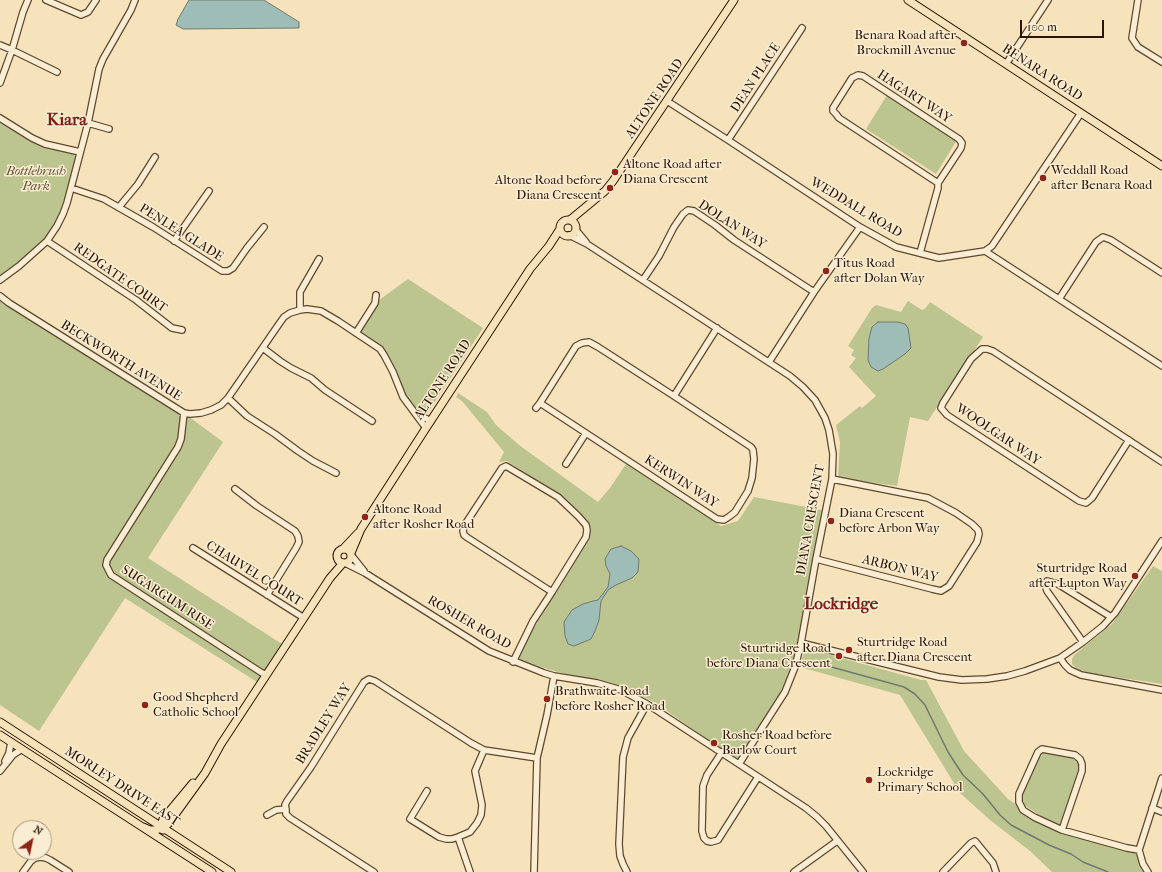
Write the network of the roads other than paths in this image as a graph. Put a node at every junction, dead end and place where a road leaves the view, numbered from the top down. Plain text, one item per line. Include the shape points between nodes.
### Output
1 (28, 0) edge
2 (46, 0) edge
3 (96, 0) edge
4 (134, 0) edge
5 (734, 0) edge
6 (908, 0) edge
7 (1048, 0) edge
8 (1138, 0) edge
9 (802, 28) dead end
10 (0, 46) edge
11 (12, 50) junction
12 (1162, 62) edge
13 (1006, 64) junction
14 (57, 72) dead end
15 (0, 83) edge
16 (667, 101) junction
17 (1081, 113) junction
18 (0, 118) edge
19 (88, 123) junction
20 (109, 129) dead end
21 (728, 140) junction
22 (80, 152) junction
23 (155, 157) dead end
24 (1162, 166) edge
25 (938, 183) junction
26 (71, 188) junction
27 (209, 192) dead end
28 (119, 207) junction
29 (574, 225) junction
30 (264, 227) dead end
31 (860, 227) junction
32 (560, 229) junction
33 (568, 236) junction
34 (47, 241) junction
35 (174, 241) junction
36 (587, 244) junction
37 (550, 246) junction
38 (985, 251) junction
39 (920, 253) junction
40 (318, 259) dead end
41 (1162, 273) edge
42 (0, 280) edge
43 (643, 280) junction
44 (0, 290) edge
45 (814, 292) junction
46 (376, 295) dead end
47 (0, 296) edge
48 (1059, 299) junction
49 (9, 303) junction
50 (300, 310) junction
51 (717, 328) junction
52 (182, 330) dead end
53 (356, 333) junction
54 (263, 348) junction
55 (769, 362) junction
56 (1162, 366) edge
57 (674, 396) junction
58 (228, 398) junction
59 (184, 413) junction
60 (417, 414) junction
61 (372, 420) dead end
62 (431, 421) junction
63 (426, 428) junction
64 (586, 433) junction
65 (1129, 440) junction
66 (1162, 462) edge
67 (566, 464) dead end
68 (336, 473) dead end
69 (832, 479) junction
70 (236, 489) dead end
71 (361, 529) junction
72 (1162, 541) edge
73 (193, 548) dead end
74 (343, 549) junction
75 (351, 555) junction
76 (337, 557) junction
77 (816, 559) junction
78 (344, 563) junction
79 (365, 573) junction
80 (330, 578) junction
81 (552, 592) junction
82 (267, 595) junction
83 (1111, 617) junction
84 (304, 618) junction
85 (1083, 642) junction
86 (801, 643) junction
87 (1060, 658) junction
88 (513, 662) junction
89 (266, 674) junction
90 (554, 676) junction
91 (1162, 690) edge
92 (647, 704) junction
93 (0, 722) edge
94 (0, 735) edge
95 (11, 742) junction
96 (22, 749) junction
97 (484, 750) junction
98 (722, 752) junction
99 (537, 758) junction
100 (739, 764) junction
101 (0, 771) edge
102 (758, 776) junction
103 (1162, 778) edge
104 (427, 791) dead end
105 (1152, 808) junction
106 (286, 809) junction
107 (1162, 812) edge
108 (267, 815) dead end
109 (143, 827) junction
110 (163, 828) junction
111 (1062, 830) junction
112 (458, 837) junction
113 (837, 841) junction
114 (176, 849) junction
115 (1139, 850) junction
116 (23, 872) edge
117 (69, 872) edge
118 (212, 872) edge
119 (231, 872) edge
120 (374, 872) edge
121 (470, 872) edge
122 (534, 872) edge
123 (627, 872) edge
124 (794, 872) edge
125 (863, 872) edge
126 (942, 872) edge
127 (996, 872) edge
128 (1148, 872) edge

1 - 11 street
2 - 3 street via 81,15 88,12
4 - 19 street via 103,59
5 - 16 main road, ALTONE ROAD
6 - 13 main road, BENARA ROAD
7 - 13 street
8 - 12 street via 1132,38 1138,47
9 - 21 street, DEAN PLACE
10 - 11 street
11 - 14 street
11 - 15 street
13 - 17 main road, BENARA ROAD
16 - 21 street, WEDDALL ROAD
16 - 29 main road, ALTONE ROAD via 613,181 588,205
17 - 24 main road, BENARA ROAD
17 - 38 street via 992,246
18 - 22 street via 45,144
19 - 20 street
19 - 22 street
21 - 31 street, WEDDALL ROAD
22 - 26 street
23 - 28 street
25 - 25 street, HAGART WAY via 839,118 833,111 852,78 863,76 959,139 962,143 961,148
25 - 39 street, HAGART WAY
26 - 28 street, PENLEA GLADE via 95,195
26 - 34 street via 63,214
27 - 35 street
28 - 35 street, PENLEA GLADE
29 - 32 main road via 565,220
29 - 33 main road via 573,234
29 - 36 street, DIANA CRESCENT
30 - 35 street, PENLEA GLADE via 233,268 225,271 217,269
31 - 39 street, WEDDALL ROAD via 896,247
31 - 45 street
32 - 33 main road
32 - 37 main road, ALTONE ROAD
33 - 36 street, DIANA CRESCENT
33 - 37 main road, ALTONE ROAD
34 - 42 street
34 - 52 street, REDGATE COURT via 136,300 172,328
36 - 43 street, DIANA CRESCENT
37 - 62 main road, ALTONE ROAD via 530,268
38 - 39 street, WEDDALL ROAD via 939,258
38 - 48 street
40 - 50 street via 300,292
41 - 48 street via 1103,237 1096,242
43 - 45 street, DOLAN WAY via 674,227 688,210 694,211
43 - 51 street, DIANA CRESCENT
44 - 49 street, BECKWORTH AVENUE
45 - 55 street
46 - 53 street via 375,303
47 - 49 street, BECKWORTH AVENUE
48 - 56 street
49 - 59 street, BECKWORTH AVENUE
50 - 53 street via 321,312
50 - 54 street, BECKWORTH AVENUE via 284,317
51 - 55 street, DIANA CRESCENT
51 - 57 street
53 - 60 street via 384,355 403,397
54 - 58 street, BECKWORTH AVENUE
54 - 61 street
55 - 69 street, DIANA CRESCENT via 803,386 825,418 832,444
57 - 64 street, KERWIN WAY via 598,347 589,342 582,343 576,346 538,405
57 - 64 street, KERWIN WAY via 751,446 753,450 752,478 748,491 735,512 724,520 717,519
58 - 59 street, BECKWORTH AVENUE via 211,410
58 - 68 street via 247,416 313,461
59 - 89 street, SUGARGUM RISE via 182,440 106,565 111,575
60 - 62 street
60 - 63 street
62 - 63 main road, ALTONE ROAD
63 - 71 main road, ALTONE ROAD
64 - 67 street
65 - 65 street, WOOLGAR WAY via 987,349 982,349 971,359 942,408 947,415 1079,501 1086,503 1092,498
65 - 66 street, WOOLGAR WAY
69 - 77 street, DIANA CRESCENT
69 - 77 street, ARBON WAY via 928,498 972,524 979,534 977,542 949,586 941,591
70 - 82 street via 295,531 298,536 296,548
71 - 74 main road, ALTONE ROAD
71 - 75 main road, ALTONE ROAD
72 - 83 street
73 - 82 street, CHAUVEL COURT
74 - 75 main road via 348,550
74 - 76 main road via 338,552
75 - 78 main road via 350,561
75 - 79 street, ROSHER ROAD
76 - 78 main road
76 - 80 main road
77 - 86 street, DIANA CRESCENT
78 - 79 street, ROSHER ROAD
78 - 80 main road
79 - 88 street, ROSHER ROAD via 490,652
80 - 84 main road
81 - 81 street via 464,535 464,526 502,468 506,466 558,497 586,525 586,538
81 - 88 street via 533,621
82 - 84 street, CHAUVEL COURT
83 - 85 street
83 - 85 street via 1058,584 1047,581 1047,590
84 - 89 main road
85 - 87 street
86 - 87 street via 939,677 962,680 1007,676
86 - 100 street, DIANA CRESCENT via 785,692
87 - 91 street via 1070,670 1081,675
88 - 90 street, ROSHER ROAD
89 - 110 main road via 221,744 163,819
90 - 92 street, ROSHER ROAD via 621,690
90 - 99 street
92 - 98 street, ROSHER ROAD
92 - 123 street via 628,738 623,757 619,844
93 - 110 main road, MORLEY DRIVE EAST
94 - 95 main road, MORLEY DRIVE EAST
95 - 96 main road, MORLEY DRIVE EAST
95 - 101 street via 9,753
96 - 101 street via 13,755
96 - 109 main road, MORLEY DRIVE EAST
97 - 99 street, BRADLEY WAY
97 - 106 street, BRADLEY WAY via 375,681 369,680 364,682 288,801
97 - 112 street via 475,771 482,805 480,815 470,832
98 - 100 street, ROSHER ROAD
98 - 102 street via 703,786 702,836 707,841 718,840
99 - 122 street
100 - 102 street, ROSHER ROAD
102 - 113 street, ROSHER ROAD via 811,813 826,826
103 - 105 street
104 - 112 street via 410,819 439,837
105 - 107 street
105 - 115 street
106 - 108 street via 276,810
106 - 120 street via 286,814 290,818
109 - 110 main road via 150,830
109 - 114 main road, MORLEY DRIVE EAST
110 - 114 main road via 164,836
110 - 119 main road, MORLEY DRIVE EAST
111 - 111 street via 1023,810 1019,802 1019,794 1038,752 1042,749 1075,755 1082,764 1082,771
111 - 115 street
112 - 121 street
113 - 124 street
113 - 125 street, ROSHER ROAD
114 - 118 main road, MORLEY DRIVE EAST
115 - 128 street
116 - 117 street via 31,860 41,857
126 - 127 street via 975,841 993,863

